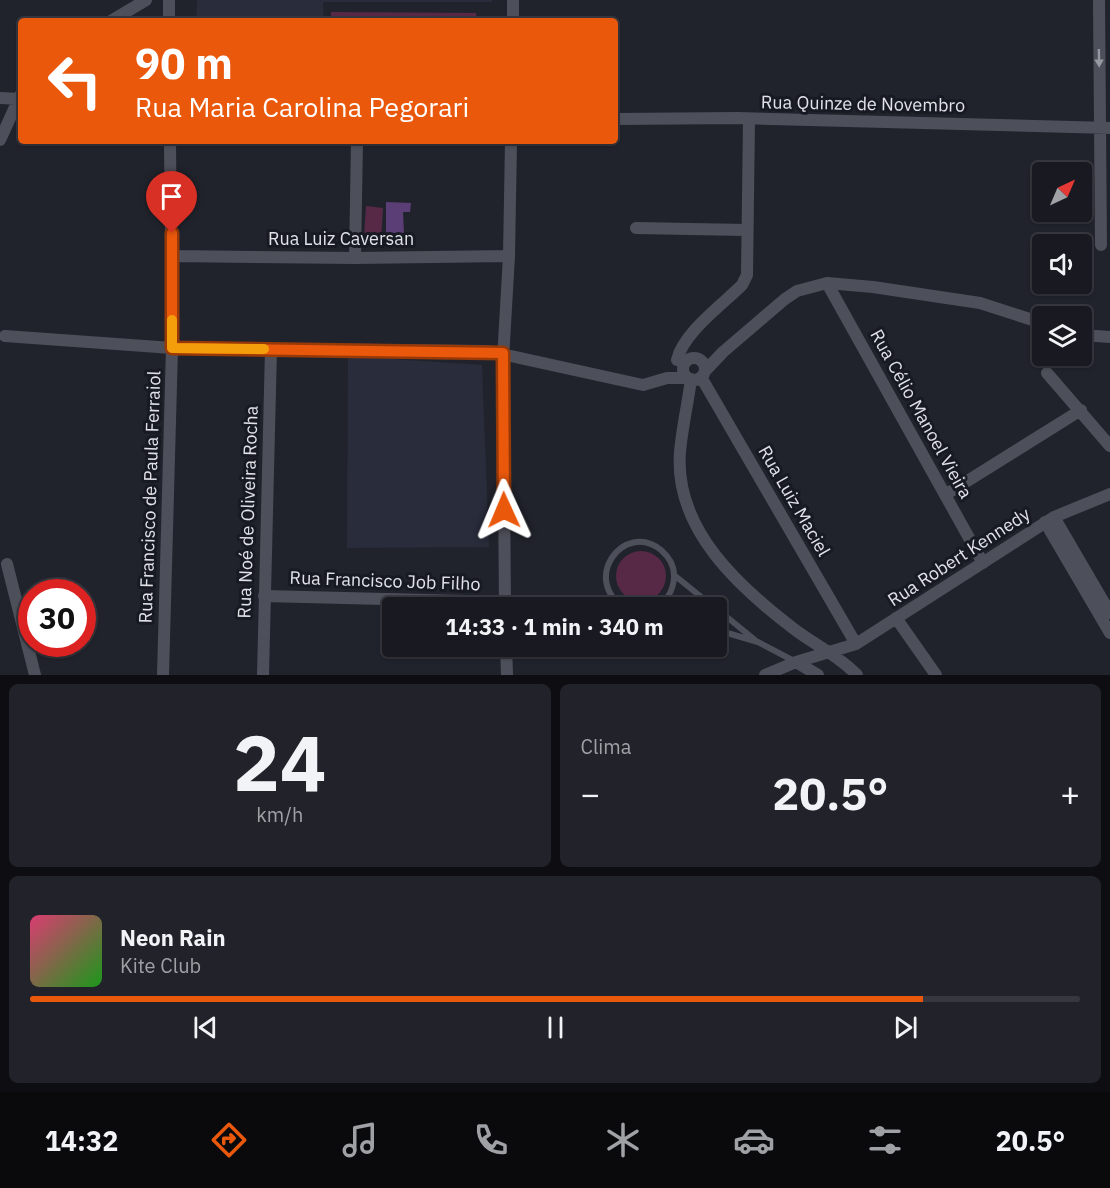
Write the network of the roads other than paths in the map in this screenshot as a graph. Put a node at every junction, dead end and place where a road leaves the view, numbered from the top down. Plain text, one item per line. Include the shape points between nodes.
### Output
1 (146, 0) edge
2 (169, 0) edge
3 (513, 0) edge
4 (1099, 0) edge
5 (116, 18) edge
6 (169, 18) edge
7 (513, 18) edge
8 (18, 97) edge
9 (0, 98) edge
10 (18, 101) edge
11 (618, 119) edge
12 (749, 119) junction
13 (1105, 128) edge
14 (0, 140) edge
15 (170, 144) edge
16 (357, 144) edge
17 (511, 144) edge
18 (636, 228) dead end
19 (746, 230) junction
20 (1101, 245) dead end
21 (172, 256) junction
22 (509, 256) junction
23 (355, 258) junction
24 (827, 283) junction
25 (1032, 320) edge
26 (5, 336) dead end
27 (690, 336) junction
28 (1092, 336) edge
29 (1110, 337) edge
30 (172, 348) junction
31 (271, 349) junction
32 (723, 352) junction
33 (503, 353) junction
34 (689, 359) junction
35 (1047, 373) dead end
36 (696, 376) junction
37 (667, 378) junction
38 (1081, 410) junction
39 (1110, 446) edge
40 (1110, 494) edge
41 (945, 495) junction
42 (1049, 519) junction
43 (983, 563) junction
44 (7, 564) dead end
45 (674, 575) junction
46 (264, 596) junction
47 (505, 597) edge
48 (613, 597) edge
49 (667, 597) edge
50 (702, 597) edge
51 (382, 600) edge
52 (1110, 613) edge
53 (727, 617) edge
54 (896, 618) junction
55 (727, 633) edge
56 (1110, 633) edge
57 (758, 642) junction
58 (856, 644) junction
59 (829, 654) junction
60 (506, 657) edge
61 (796, 662) junction
62 (35, 675) edge
63 (163, 675) edge
64 (263, 675) edge
65 (507, 675) edge
66 (765, 675) edge
67 (818, 675) edge
68 (857, 675) edge
69 (936, 675) edge

1 - 5 street
2 - 6 street
3 - 7 street
4 -> 13 street
8 - 9 street
10 - 14 street
11 - 12 street, Rua Quinze de Novembro
12 - 13 street, Rua Quinze de Novembro
12 - 19 street
13 - 20 street
15 - 21 street, Rua Francisco de Paula Ferraiol
16 - 23 street
17 - 22 street
18 - 19 street
19 - 27 street via 747,275
21 - 23 street, Rua Luiz Caversan
21 - 30 street, Rua Francisco de Paula Ferraiol
22 - 23 street, Rua Luiz Caversan
22 - 33 street
24 - 25 street via 980,303
24 - 32 street via 797,291
24 - 41 street, Rua Célio Manoel Vieira
26 - 30 street
27 - 34 street
27 - 34 street via 679,351
28 - 29 street
30 - 31 street
30 - 63 street, Rua Francisco de Paula Ferraiol
31 - 33 street
31 - 46 street, Rua Noé de Oliveira Rocha
32 - 34 street
32 - 36 street
33 - 37 street via 643,385
33 - 47 street
34 - 36 street via 684,369
34 - 36 street, Rua Luiz Maciel via 702,362
34 - 37 street
35 - 38 street
36 - 37 street
36 - 58 street, Rua Luiz Maciel
36 - 59 street via 680,454 682,483 702,539 719,562 794,629
38 - 39 street
38 - 41 street
40 - 42 street, Rua Robert Kennedy
41 - 43 street, Rua Célio Manoel Vieira
42 - 43 street, Rua Robert Kennedy
42 - 52 street
42 - 56 street
43 - 54 street, Rua Robert Kennedy
44 - 62 street
45 - 48 lane via 666,554 657,547 646,543 624,546 609,561 606,572
45 - 49 lane
45 - 50 lane
46 - 51 street, Rua Francisco Job Filho
46 - 64 street, Rua Noé de Oliveira Rocha
53 - 57 lane
54 - 58 street, Rua Robert Kennedy
54 - 69 street
55 - 57 lane
57 - 61 lane
58 - 59 street, Rua Robert Kennedy
59 - 61 street, Rua Robert Kennedy
59 - 68 street via 845,662
60 - 65 street
61 - 66 street, Rua Robert Kennedy
61 - 67 street

